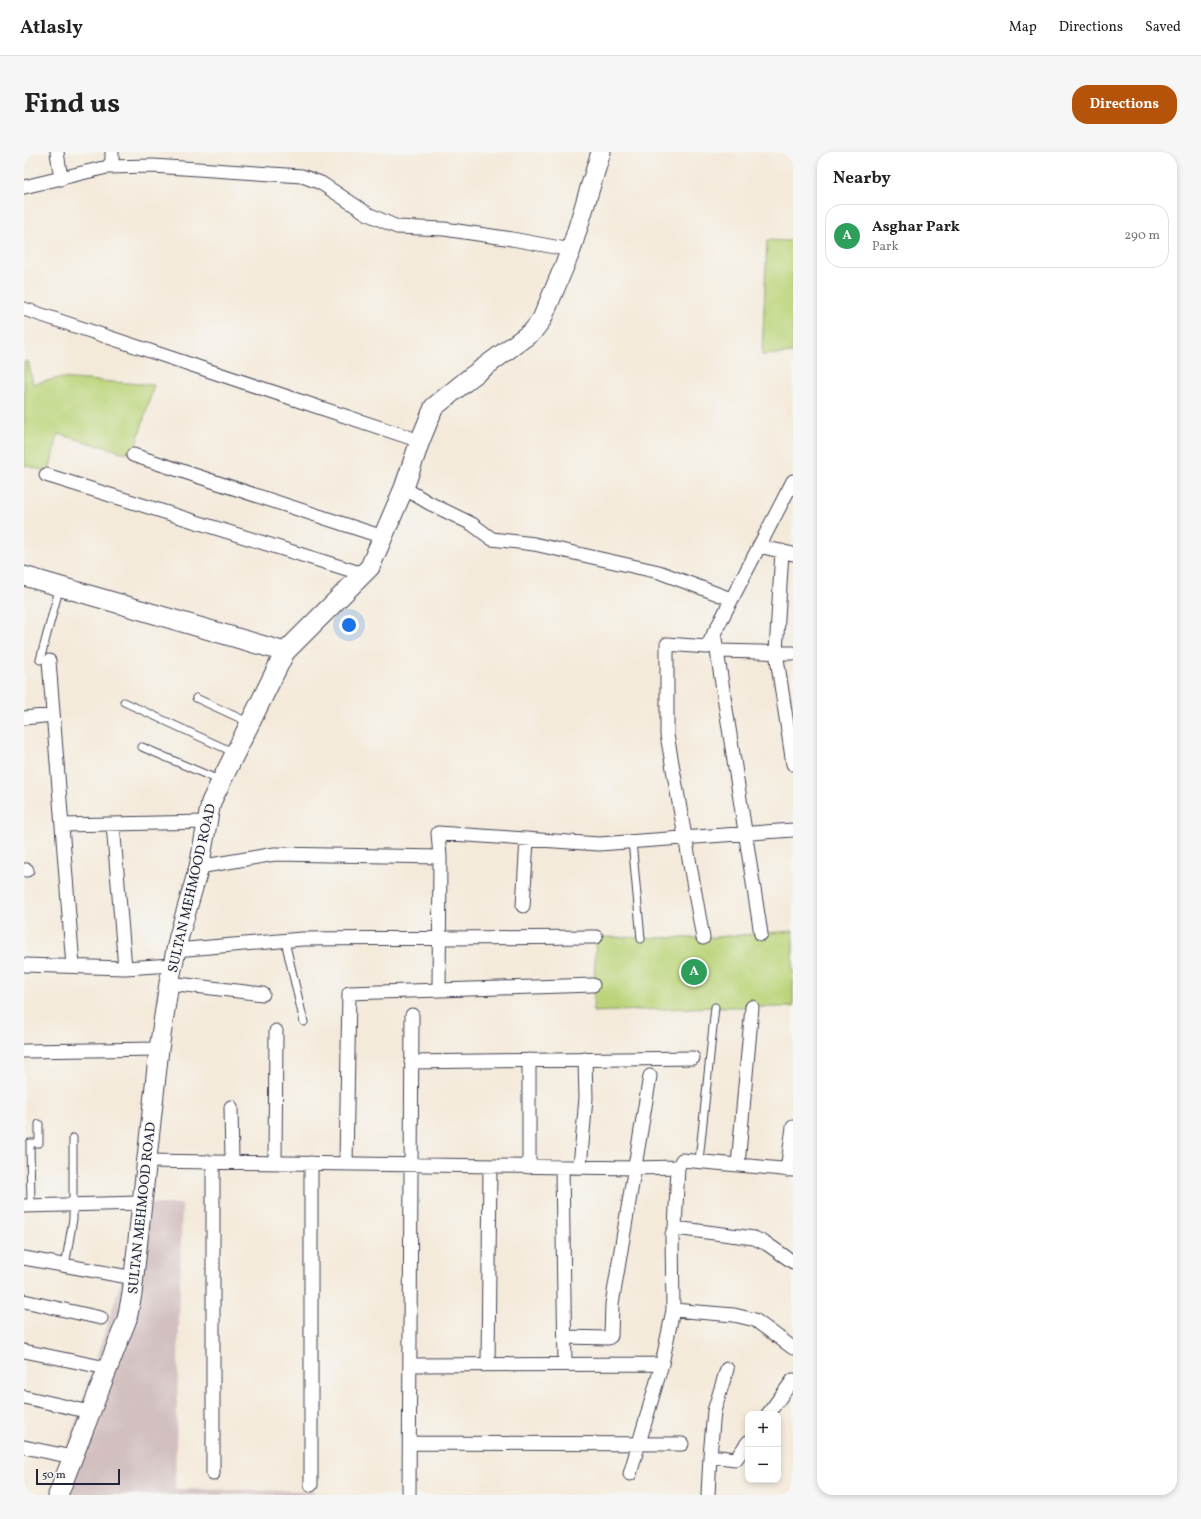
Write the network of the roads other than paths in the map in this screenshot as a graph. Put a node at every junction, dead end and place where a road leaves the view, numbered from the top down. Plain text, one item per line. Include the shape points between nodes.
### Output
1 (57, 152) edge
2 (112, 152) edge
3 (601, 152) edge
4 (107, 167) junction
5 (61, 179) junction
6 (24, 187) edge
7 (571, 250) junction
8 (24, 309) edge
9 (420, 441) junction
10 (133, 455) dead end
11 (46, 475) dead end
12 (793, 481) edge
13 (404, 488) junction
14 (383, 537) junction
15 (759, 546) junction
16 (788, 552) edge
17 (363, 574) junction
18 (24, 576) edge
19 (60, 586) junction
20 (731, 599) junction
21 (714, 632) junction
22 (285, 652) junction
23 (718, 652) junction
24 (776, 652) junction
25 (793, 653) edge
26 (44, 660) joint
27 (196, 698) dead end
28 (124, 702) dead end
29 (53, 715) junction
30 (24, 718) edge
31 (250, 723) junction
32 (142, 747) dead end
33 (235, 754) junction
34 (793, 764) edge
35 (221, 781) junction
36 (207, 822) junction
37 (114, 824) junction
38 (62, 825) junction
39 (793, 830) edge
40 (746, 833) junction
41 (685, 838) junction
42 (527, 839) junction
43 (632, 841) junction
44 (440, 857) junction
45 (199, 867) junction
46 (523, 906) dead end
47 (761, 934) dead end
48 (596, 937) dead end
49 (440, 938) junction
50 (703, 938) dead end
51 (641, 939) dead end
52 (285, 941) junction
53 (24, 965) edge
54 (73, 966) junction
55 (173, 966) junction
56 (125, 968) junction
57 (593, 985) dead end
58 (440, 990) junction
59 (263, 994) dead end
60 (715, 1007) dead end
61 (752, 1007) dead end
62 (412, 1014) dead end
63 (304, 1022) dead end
64 (276, 1032) dead end
65 (159, 1049) junction
66 (24, 1051) edge
67 (693, 1058) dead end
68 (585, 1059) junction
69 (529, 1060) junction
70 (412, 1062) junction
71 (650, 1076) dead end
72 (231, 1107) dead end
73 (39, 1124) dead end
74 (793, 1127) edge
75 (73, 1138) dead end
76 (147, 1161) junction
77 (698, 1161) junction
78 (213, 1162) junction
79 (232, 1162) junction
80 (275, 1162) junction
81 (312, 1163) junction
82 (346, 1164) junction
83 (410, 1165) junction
84 (738, 1165) junction
85 (490, 1166) junction
86 (530, 1166) junction
87 (562, 1167) junction
88 (580, 1167) junction
89 (678, 1167) junction
90 (635, 1168) junction
91 (790, 1170) edge
92 (141, 1203) junction
93 (73, 1205) junction
94 (28, 1206) edge
95 (675, 1228) junction
96 (24, 1258) edge
97 (793, 1262) edge
98 (65, 1266) junction
99 (134, 1278) junction
100 (24, 1301) edge
101 (673, 1310) junction
102 (101, 1318) dead end
103 (565, 1338) junction
104 (793, 1348) edge
105 (24, 1351) edge
106 (488, 1364) junction
107 (565, 1364) junction
108 (662, 1364) junction
109 (410, 1365) junction
110 (97, 1366) dead end
111 (727, 1369) dead end
112 (793, 1380) edge
113 (24, 1397) edge
114 (770, 1411) edge
115 (90, 1412) junction
116 (410, 1443) junction
117 (639, 1444) junction
118 (682, 1444) dead end
119 (745, 1446) edge
120 (24, 1447) edge
121 (710, 1456) junction
122 (72, 1458) junction
123 (213, 1474) dead end
124 (630, 1474) dead end
125 (310, 1485) dead end
126 (58, 1495) edge
127 (409, 1495) edge
128 (708, 1495) edge

1 - 5 street
2 - 4 street via 112,162
3 - 7 street, SULTAN MEHMOOD ROAD
4 - 5 street
4 - 7 street via 153,166 302,176 321,183 368,214 397,227 444,229
5 - 6 street
7 - 9 street, SULTAN MEHMOOD ROAD via 542,318 532,331 434,407
8 - 9 street
9 - 13 street, SULTAN MEHMOOD ROAD
10 - 14 street
11 - 17 street
12 - 15 street
13 - 14 street, SULTAN MEHMOOD ROAD
13 - 20 street via 472,524 492,539 534,544 659,572
14 - 17 street, SULTAN MEHMOOD ROAD via 370,567
15 - 16 street
15 - 20 street
16 - 24 street
17 - 22 street, SULTAN MEHMOOD ROAD
18 - 19 street
19 - 22 street
19 - 26 lane
20 - 21 street
21 - 23 street
21 - 41 street via 707,647 667,644 667,736
22 - 31 street, SULTAN MEHMOOD ROAD
23 - 24 street
23 - 40 street
24 - 25 street
24 - 34 street
26 - 29 street
27 - 31 lane
28 - 33 lane
29 - 30 street
29 - 38 street
31 - 33 street, SULTAN MEHMOOD ROAD
32 - 35 lane
33 - 35 street, SULTAN MEHMOOD ROAD
35 - 36 street, SULTAN MEHMOOD ROAD via 211,802
36 - 37 street
36 - 45 street, SULTAN MEHMOOD ROAD
37 - 38 street
37 - 56 street
38 - 54 street
39 - 40 street
40 - 41 street
40 - 47 street
41 - 43 street
41 - 50 street
42 - 43 street via 598,844
42 - 44 street via 438,833
42 - 46 street
43 - 51 lane
44 - 45 street via 275,854
44 - 49 street
45 - 55 street, SULTAN MEHMOOD ROAD
48 - 49 street
49 - 52 street
49 - 58 street
52 - 55 street
52 - 63 lane
53 - 54 street
54 - 56 street
55 - 56 street
55 - 59 street
55 - 65 street, SULTAN MEHMOOD ROAD
57 - 58 street
58 - 82 street via 349,993
60 - 77 lane
61 - 84 street
62 - 70 street
64 - 80 street
65 - 66 street
65 - 76 street, SULTAN MEHMOOD ROAD
67 - 68 street
68 - 69 street
68 - 88 street via 586,1098
69 - 70 street
69 - 86 street
70 - 83 street
71 - 90 street
72 - 79 street
73 - 94 lane via 39,1143 30,1143
74 - 91 street
75 - 93 lane
76 - 78 street
76 - 92 street, SULTAN MEHMOOD ROAD
77 - 84 street
77 - 89 street via 682,1160
78 - 79 street
78 - 123 street
79 - 80 street
80 - 81 street
81 - 82 street
81 - 125 street
82 - 83 street
83 - 85 street
83 - 109 street
84 - 91 street
85 - 86 street
85 - 106 street
86 - 87 street
87 - 88 street
87 - 103 street
88 - 90 street
89 - 90 street
89 - 95 street
90 - 103 street via 612,1304 611,1336
92 - 93 street
92 - 99 street, SULTAN MEHMOOD ROAD
93 - 94 street
93 - 98 lane
95 - 97 street via 754,1238
95 - 101 street via 672,1234
96 - 98 street
98 - 99 street
99 - 115 street, SULTAN MEHMOOD ROAD via 127,1319
100 - 102 street
101 - 104 street via 734,1315 756,1320
101 - 108 street
103 - 107 street
105 - 110 street
106 - 107 street
106 - 109 street
107 - 108 street
108 - 117 street
109 - 116 street
111 - 121 street via 714,1411
112 - 114 street
113 - 115 street
115 - 122 street, SULTAN MEHMOOD ROAD
116 - 117 street
116 - 127 street
117 - 118 street
117 - 124 street
119 - 121 street via 736,1459
120 - 122 street
121 - 128 street
122 - 126 street, SULTAN MEHMOOD ROAD

